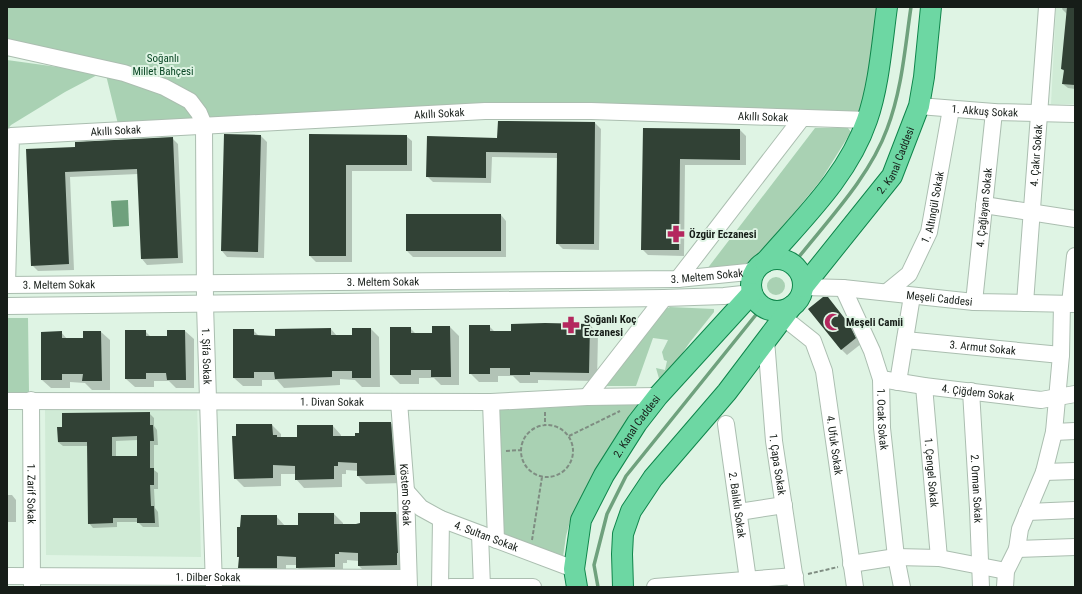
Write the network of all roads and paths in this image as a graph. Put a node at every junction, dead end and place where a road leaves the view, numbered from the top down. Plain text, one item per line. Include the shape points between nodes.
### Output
1 (887, 7) edge
2 (931, 7) edge
3 (1046, 7) edge
4 (7, 47) edge
5 (919, 106) junction
6 (951, 109) junction
7 (994, 112) junction
8 (1039, 112) junction
9 (1075, 114) edge
10 (802, 118) junction
11 (868, 120) junction
12 (204, 125) junction
13 (984, 205) junction
14 (1032, 211) junction
15 (1075, 219) edge
16 (1075, 256) edge
17 (761, 265) junction
18 (678, 279) junction
19 (205, 282) junction
20 (7, 285) edge
21 (803, 288) junction
22 (843, 288) junction
23 (887, 292) junction
24 (752, 293) junction
25 (912, 296) junction
26 (664, 298) junction
27 (974, 302) junction
28 (1025, 303) junction
29 (1069, 304) edge
30 (205, 305) junction
31 (7, 306) edge
32 (788, 312) junction
33 (766, 340) junction
34 (905, 340) junction
35 (1061, 355) junction
36 (881, 379) junction
37 (898, 382) junction
38 (924, 386) junction
39 (971, 391) junction
40 (1075, 394) edge
41 (658, 396) junction
42 (587, 397) junction
43 (1058, 398) junction
44 (32, 400) junction
45 (7, 401) edge
46 (208, 402) junction
47 (400, 402) junction
48 (491, 402) junction
49 (627, 408) dead end
50 (726, 424) dead end
51 (1075, 431) edge
52 (1054, 432) junction
53 (569, 436) junction
54 (1075, 471) edge
55 (1044, 472) junction
56 (542, 477) junction
57 (406, 492) junction
58 (784, 505) junction
59 (1075, 510) edge
60 (739, 512) junction
61 (1027, 512) junction
62 (441, 519) junction
63 (480, 534) junction
64 (496, 540) junction
65 (1075, 547) edge
66 (1017, 549) junction
67 (530, 552) junction
68 (896, 557) junction
69 (939, 558) junction
70 (851, 564) junction
71 (981, 566) junction
72 (7, 576) edge
73 (576, 578) edge
74 (1006, 579) edge
75 (32, 582) edge
76 (213, 582) edge
77 (795, 582) edge
78 (409, 583) edge
79 (749, 583) edge
80 (696, 586) edge
81 (440, 587) edge
82 (450, 587) edge
83 (482, 587) edge
84 (533, 587) edge
85 (623, 587) edge
86 (655, 587) edge
87 (856, 587) edge
88 (902, 587) edge
89 (981, 587) edge

1 - 11 main road
2 - 5 main road, 2. Kanal Caddesi
3 - 8 street, 4. Çakır Sokak
4 - 12 street via 124,73 164,87 190,101
5 - 6 street, 1. Akkuş Sokak
5 - 21 main road, 2. Kanal Caddesi via 892,176
6 - 7 street, 1. Akkuş Sokak
6 - 23 street, 1. Altıngül Sokak via 929,232 909,274
7 - 8 street, 1. Akkuş Sokak
7 - 13 street, 4. Çağlayan Sokak
8 - 9 street, 1. Akkuş Sokak
8 - 14 street, 4. Çakır Sokak
10 - 11 street, Akıllı Sokak
10 - 12 street, Akıllı Sokak via 592,111 492,111
10 - 18 street
11 - 17 main road via 854,151 828,189
12 - 19 street, 1. Şifa Sokak
12 - 20 street, Akıllı Sokak via 10,136
13 - 14 street
13 - 27 street, 4. Çağlayan Sokak
14 - 15 street
14 - 28 street, 4. Çakır Sokak
16 - 29 street
17 - 18 street, 3. Meltem Sokak via 748,272
17 - 21 main road via 778,259 793,264 802,277
17 - 24 main road via 751,280
18 - 19 street, 3. Meltem Sokak
19 - 20 street, 3. Meltem Sokak
19 - 30 street, 1. Şifa Sokak
21 - 22 street, Meşeli Caddesi
21 - 32 main road via 800,298
22 - 23 street, Meşeli Caddesi
22 - 36 street, 1. Ocak Sokak via 872,350
23 - 25 street, Meşeli Caddesi
24 - 26 street, 3. Meltem Sokak
24 - 32 main road via 764,308
24 - 41 main road, 2. Kanal Caddesi
25 - 27 street, Meşeli Caddesi
25 - 34 street
26 - 30 street, 3. Meltem Sokak
26 - 42 street
27 - 28 street, Meşeli Caddesi
28 - 29 street, Meşeli Caddesi
29 - 35 street
30 - 31 street, 3. Meltem Sokak
30 - 46 street, 1. Şifa Sokak
32 - 33 main road
32 - 70 street, 4. Ufuk Sokak via 813,340 824,371
33 - 58 street, 1. Çapa Sokak via 774,441
33 - 85 main road via 712,410 653,478 630,512 623,534
34 - 35 street, 3. Armut Sokak
34 - 37 street
35 - 43 street
36 - 37 street, 4. Çiğdem Sokak
36 - 68 street, 1. Ocak Sokak via 882,428
37 - 38 street, 4. Çiğdem Sokak
38 - 39 street, 4. Çiğdem Sokak
38 - 69 street, 1. Çengel Sokak
39 - 43 street, 4. Çiğdem Sokak via 1041,400
39 - 71 street, 2. Orman Sokak
40 - 43 street, 4. Çiğdem Sokak
41 - 42 street, 1. Divan Sokak
41 - 73 main road, 2. Kanal Caddesi via 637,423 604,475 581,520
42 - 48 street, 1. Divan Sokak
43 - 52 street
44 - 45 street, 1. Divan Sokak
44 - 46 street, 1. Divan Sokak
44 - 75 street, 1. Zarif Sokak
46 - 47 street, 1. Divan Sokak
46 - 76 street, 1. Şifa Sokak
47 - 48 street, 1. Divan Sokak
47 - 57 street, Köstem Sokak
48 - 64 street
49 - 53 path
50 - 60 street, 2. Balıklı Sokak
51 - 52 street
52 - 55 street
53 - 56 path via 574,449 570,465 558,475
53 - 56 path via 562,428 553,425 539,426 528,433 523,441 522,459 526,467
54 - 55 street
55 - 61 street
56 - 67 path
57 - 62 street, 4. Sultan Sokak via 421,508
57 - 78 street, Köstem Sokak
58 - 60 street
58 - 77 street, 1. Çapa Sokak
59 - 61 street
60 - 79 street, 2. Balıklı Sokak
61 - 66 street via 1020,529
62 - 63 street, 4. Sultan Sokak
62 - 81 street
63 - 64 street, 4. Sultan Sokak
63 - 83 street
64 - 67 street, 4. Sultan Sokak
65 - 66 street
66 - 74 street
67 - 73 street, 4. Sultan Sokak
68 - 69 street
68 - 70 street
68 - 88 street, 1. Ocak Sokak
69 - 71 street
70 - 77 path
70 - 87 street, 4. Ufuk Sokak
71 - 74 street
71 - 89 street, 2. Orman Sokak
72 - 75 street, 1. Dilber Sokak
75 - 76 street, 1. Dilber Sokak
76 - 78 street, 1. Dilber Sokak
77 - 79 street
79 - 80 street
80 - 86 street
82 - 83 street
83 - 84 street

